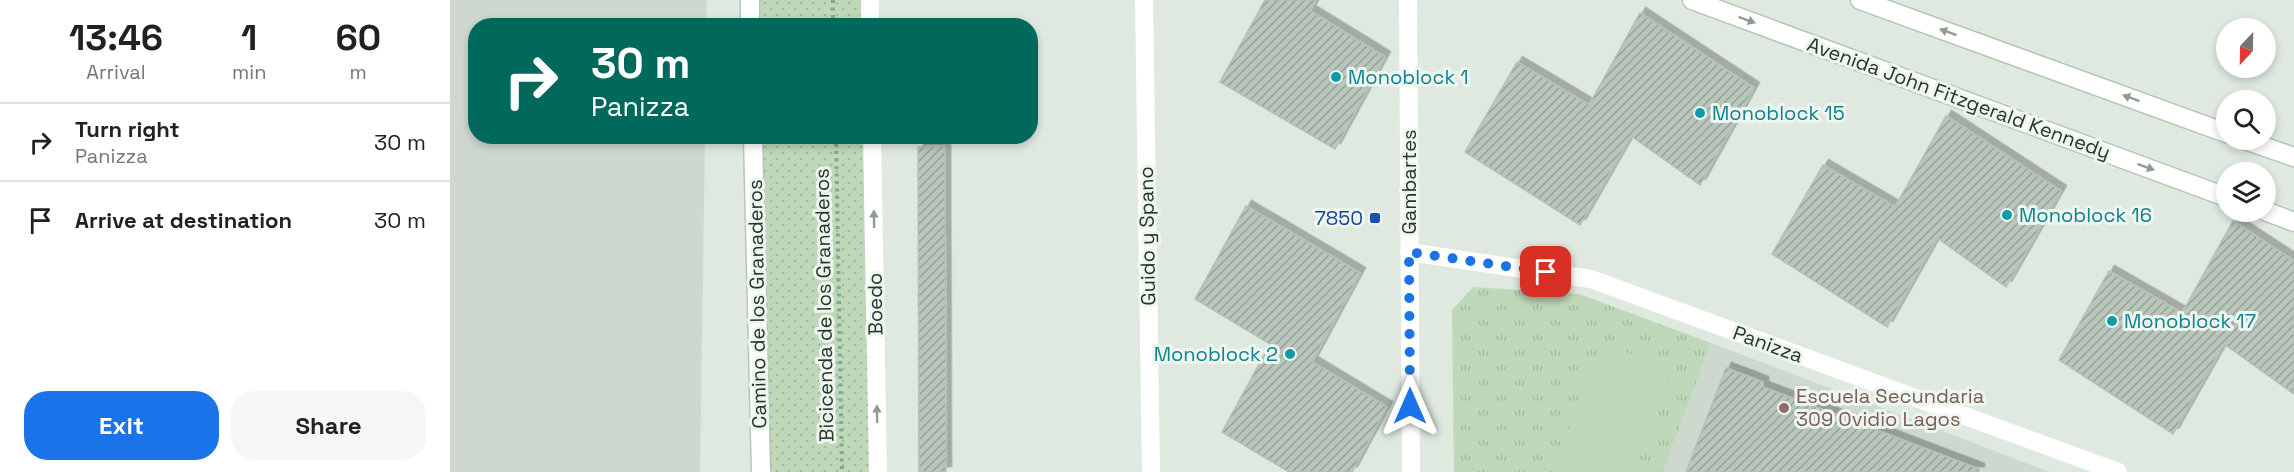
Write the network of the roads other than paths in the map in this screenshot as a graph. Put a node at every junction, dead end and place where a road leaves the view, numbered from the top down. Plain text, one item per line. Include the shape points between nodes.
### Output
1 (750, 0) edge
2 (870, 0) edge
3 (1144, 0) edge
4 (1407, 0) edge
5 (1692, 0) edge
6 (1860, 0) edge
7 (750, 18) edge
8 (870, 18) edge
9 (2216, 129) edge
10 (753, 144) edge
11 (872, 144) edge
12 (2274, 150) edge
13 (2294, 157) edge
14 (2216, 192) edge
15 (2276, 215) edge
16 (2294, 222) edge
17 (1409, 252) junction
18 (761, 472) edge
19 (878, 472) edge
20 (1151, 472) edge
21 (1411, 472) edge
22 (2118, 472) edge

1 - 7 street
2 - 8 street
3 - 20 street, Guido y Spano
4 - 17 street, Gambartes
5 -> 14 street, Avenida John Fitzgerald Kennedy
9 -> 6 street
10 - 18 street, Camino de los Granaderos
19 -> 11 street, Boedo
12 - 13 street
15 - 16 street
17 - 21 street, Gambartes
17 - 22 street, Panizza via 1591,279

